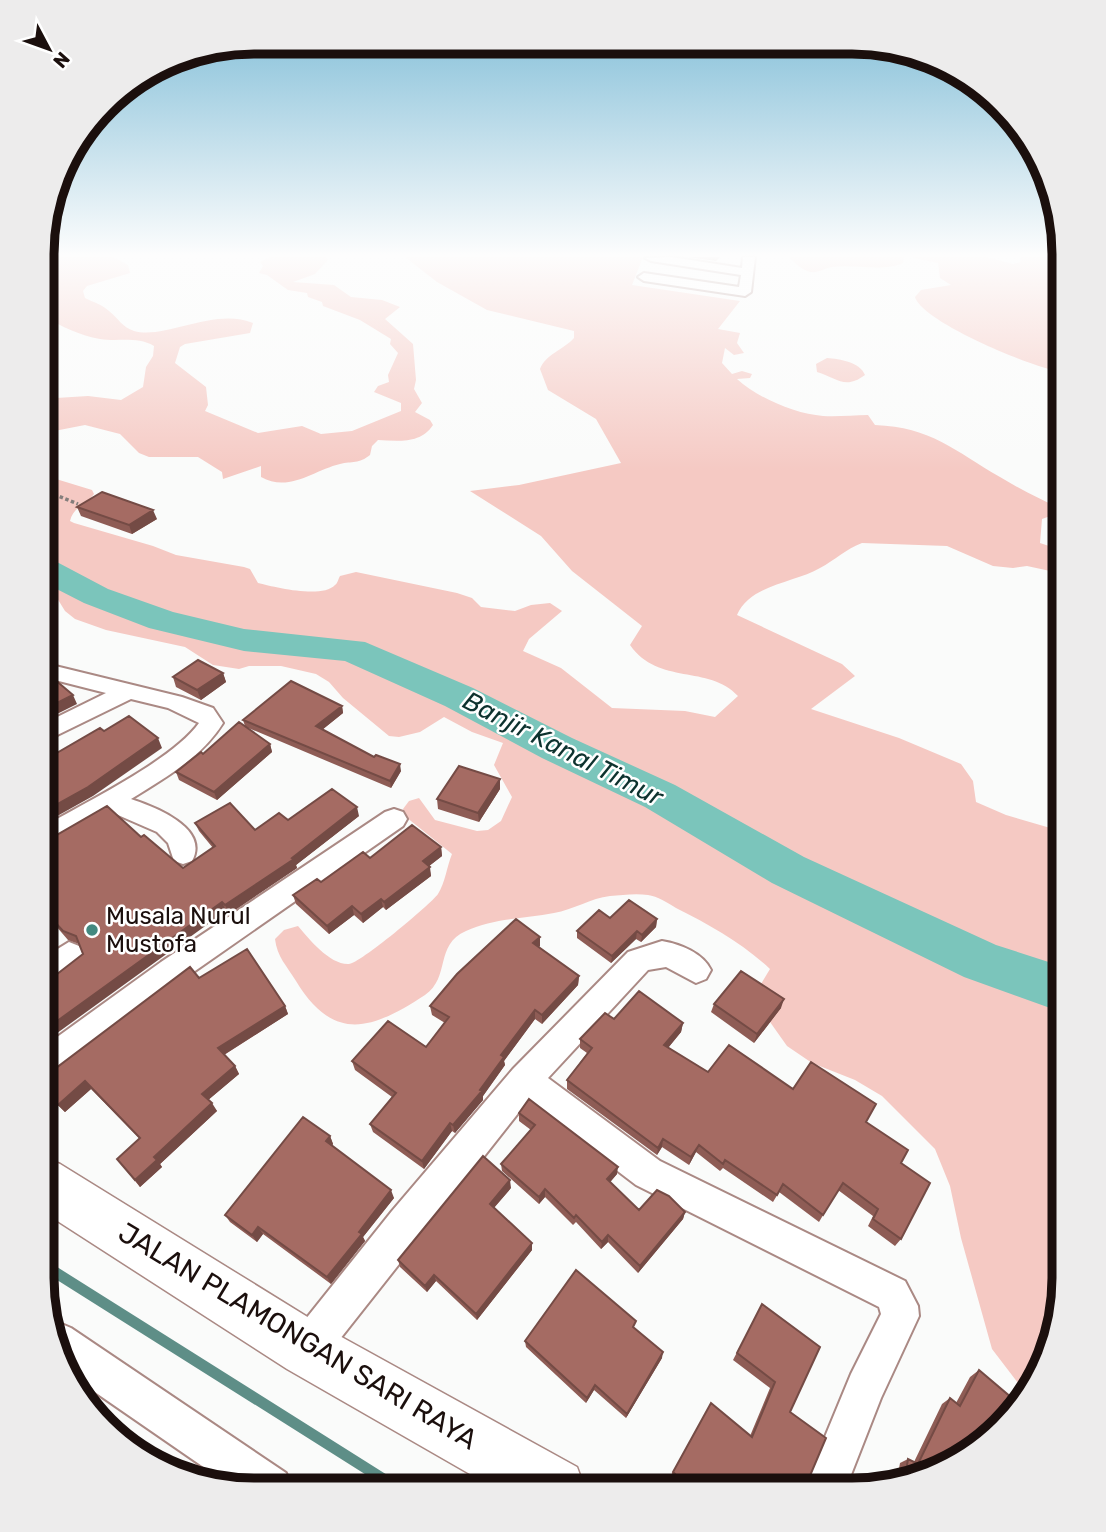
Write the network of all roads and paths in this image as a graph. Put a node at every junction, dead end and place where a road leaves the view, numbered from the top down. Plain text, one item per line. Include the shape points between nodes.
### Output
1 (54, 494) edge
2 (78, 504) edge
3 (54, 673) edge
4 (127, 692) junction
5 (54, 728) edge
6 (108, 802) junction
7 (394, 819) dead end
8 (54, 834) edge
9 (183, 854) dead end
10 (69, 955) dead end
11 (54, 966) edge
12 (696, 970) dead end
13 (54, 1058) edge
14 (524, 1080) junction
15 (54, 1190) edge
16 (67, 1349) edge
17 (307, 1349) junction
18 (256, 1478) edge
19 (536, 1478) edge
20 (829, 1478) edge

1 - 2 path
3 - 4 street
4 - 5 street
4 - 6 street via 196,709 211,723 162,767
6 - 8 street
6 - 9 street via 146,813 166,825 180,839
7 - 13 street via 175,967
10 - 11 street
12 - 14 street via 673,956 654,952 638,961
14 - 17 street
14 - 20 street via 648,1173 892,1294 900,1316 864,1388
15 - 17 street, JALAN PLAMONGAN SARI RAYA
16 - 18 street
17 - 19 street, JALAN PLAMONGAN SARI RAYA

